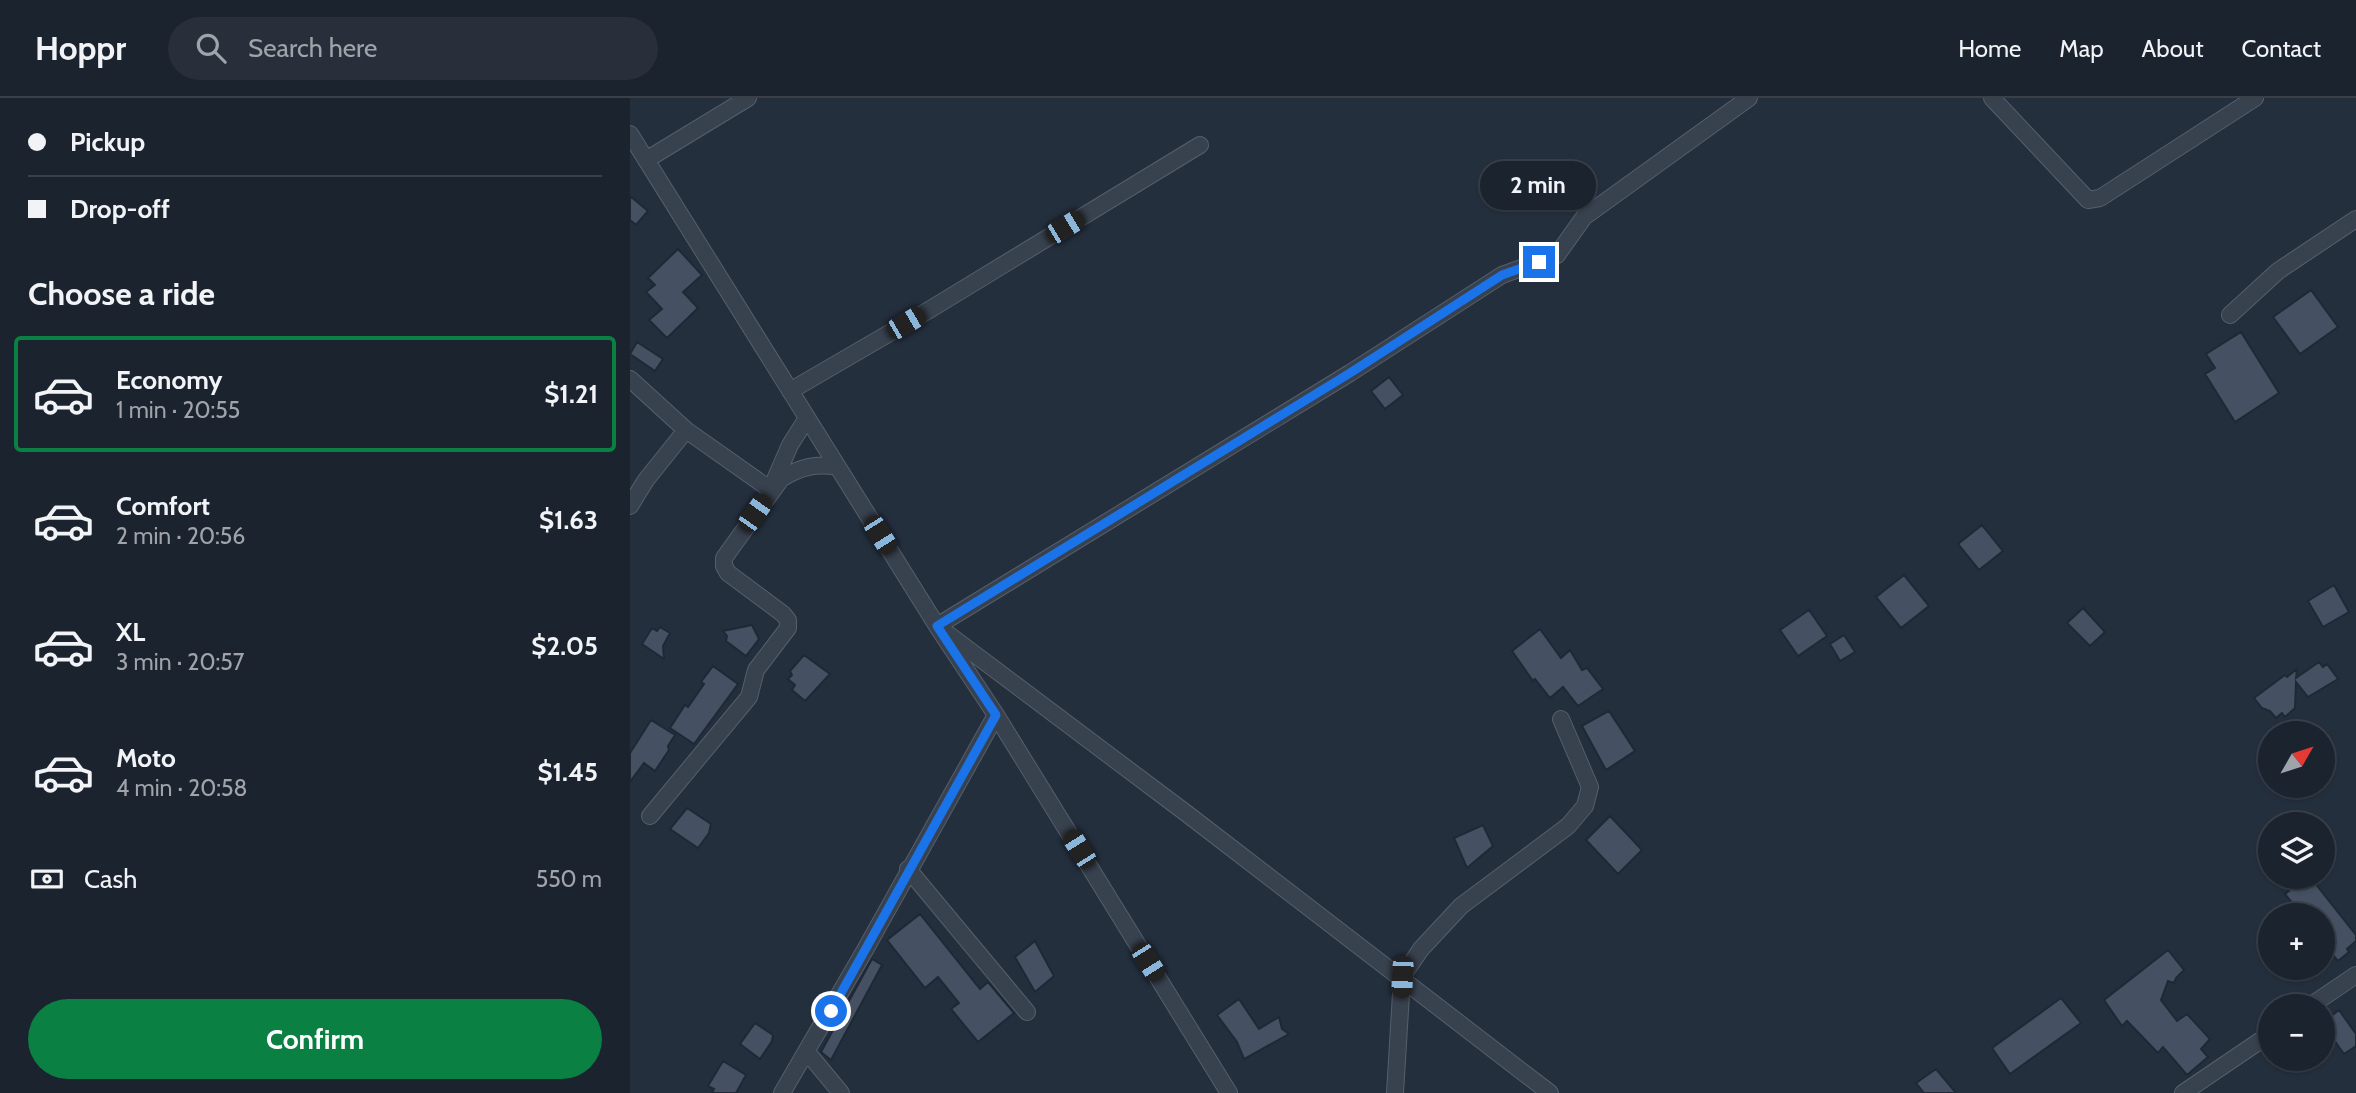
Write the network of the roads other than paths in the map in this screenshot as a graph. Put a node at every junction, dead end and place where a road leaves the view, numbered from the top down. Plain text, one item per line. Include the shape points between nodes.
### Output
1 (748, 98) edge
2 (1749, 98) edge
3 (1992, 98) edge
4 (2255, 98) edge
5 (630, 134) edge
6 (1200, 145) dead end
7 (646, 160) junction
8 (2356, 219) edge
9 (2230, 315) dead end
10 (630, 379) edge
11 (790, 391) junction
12 (807, 418) junction
13 (686, 430) junction
14 (838, 467) junction
15 (771, 490) junction
16 (630, 506) edge
17 (937, 626) junction
18 (996, 715) junction
19 (1561, 719) dead end
20 (650, 817) dead end
21 (908, 869) junction
22 (2356, 975) edge
23 (1402, 977) junction
24 (2328, 994) edge
25 (1027, 1012) dead end
26 (2258, 1042) edge
27 (807, 1052) junction
28 (782, 1093) edge
29 (841, 1093) edge
30 (1229, 1093) edge
31 (1395, 1093) edge
32 (1550, 1093) edge
33 (2183, 1093) edge

1 - 7 street
2 - 17 street via 1584,217 1557,255 1502,275
3 - 4 street via 2088,200 2100,198
5 - 7 street
6 - 11 street
7 - 11 street
8 - 9 street via 2278,271
10 - 13 street
11 - 12 street
12 - 14 street
12 - 15 street
13 - 15 street
13 - 16 street
14 - 15 street via 801,468
14 - 17 street
15 - 20 street via 724,558 724,566 783,614 788,628 756,670 749,697
17 - 18 street
17 - 23 street
18 - 21 street
18 - 30 street
19 - 23 street via 1590,787 1585,806 1568,826 1461,906
21 - 25 street
21 - 27 street
22 - 24 street
23 - 31 street
23 - 32 street
26 - 33 street
27 - 28 street
27 - 29 street

